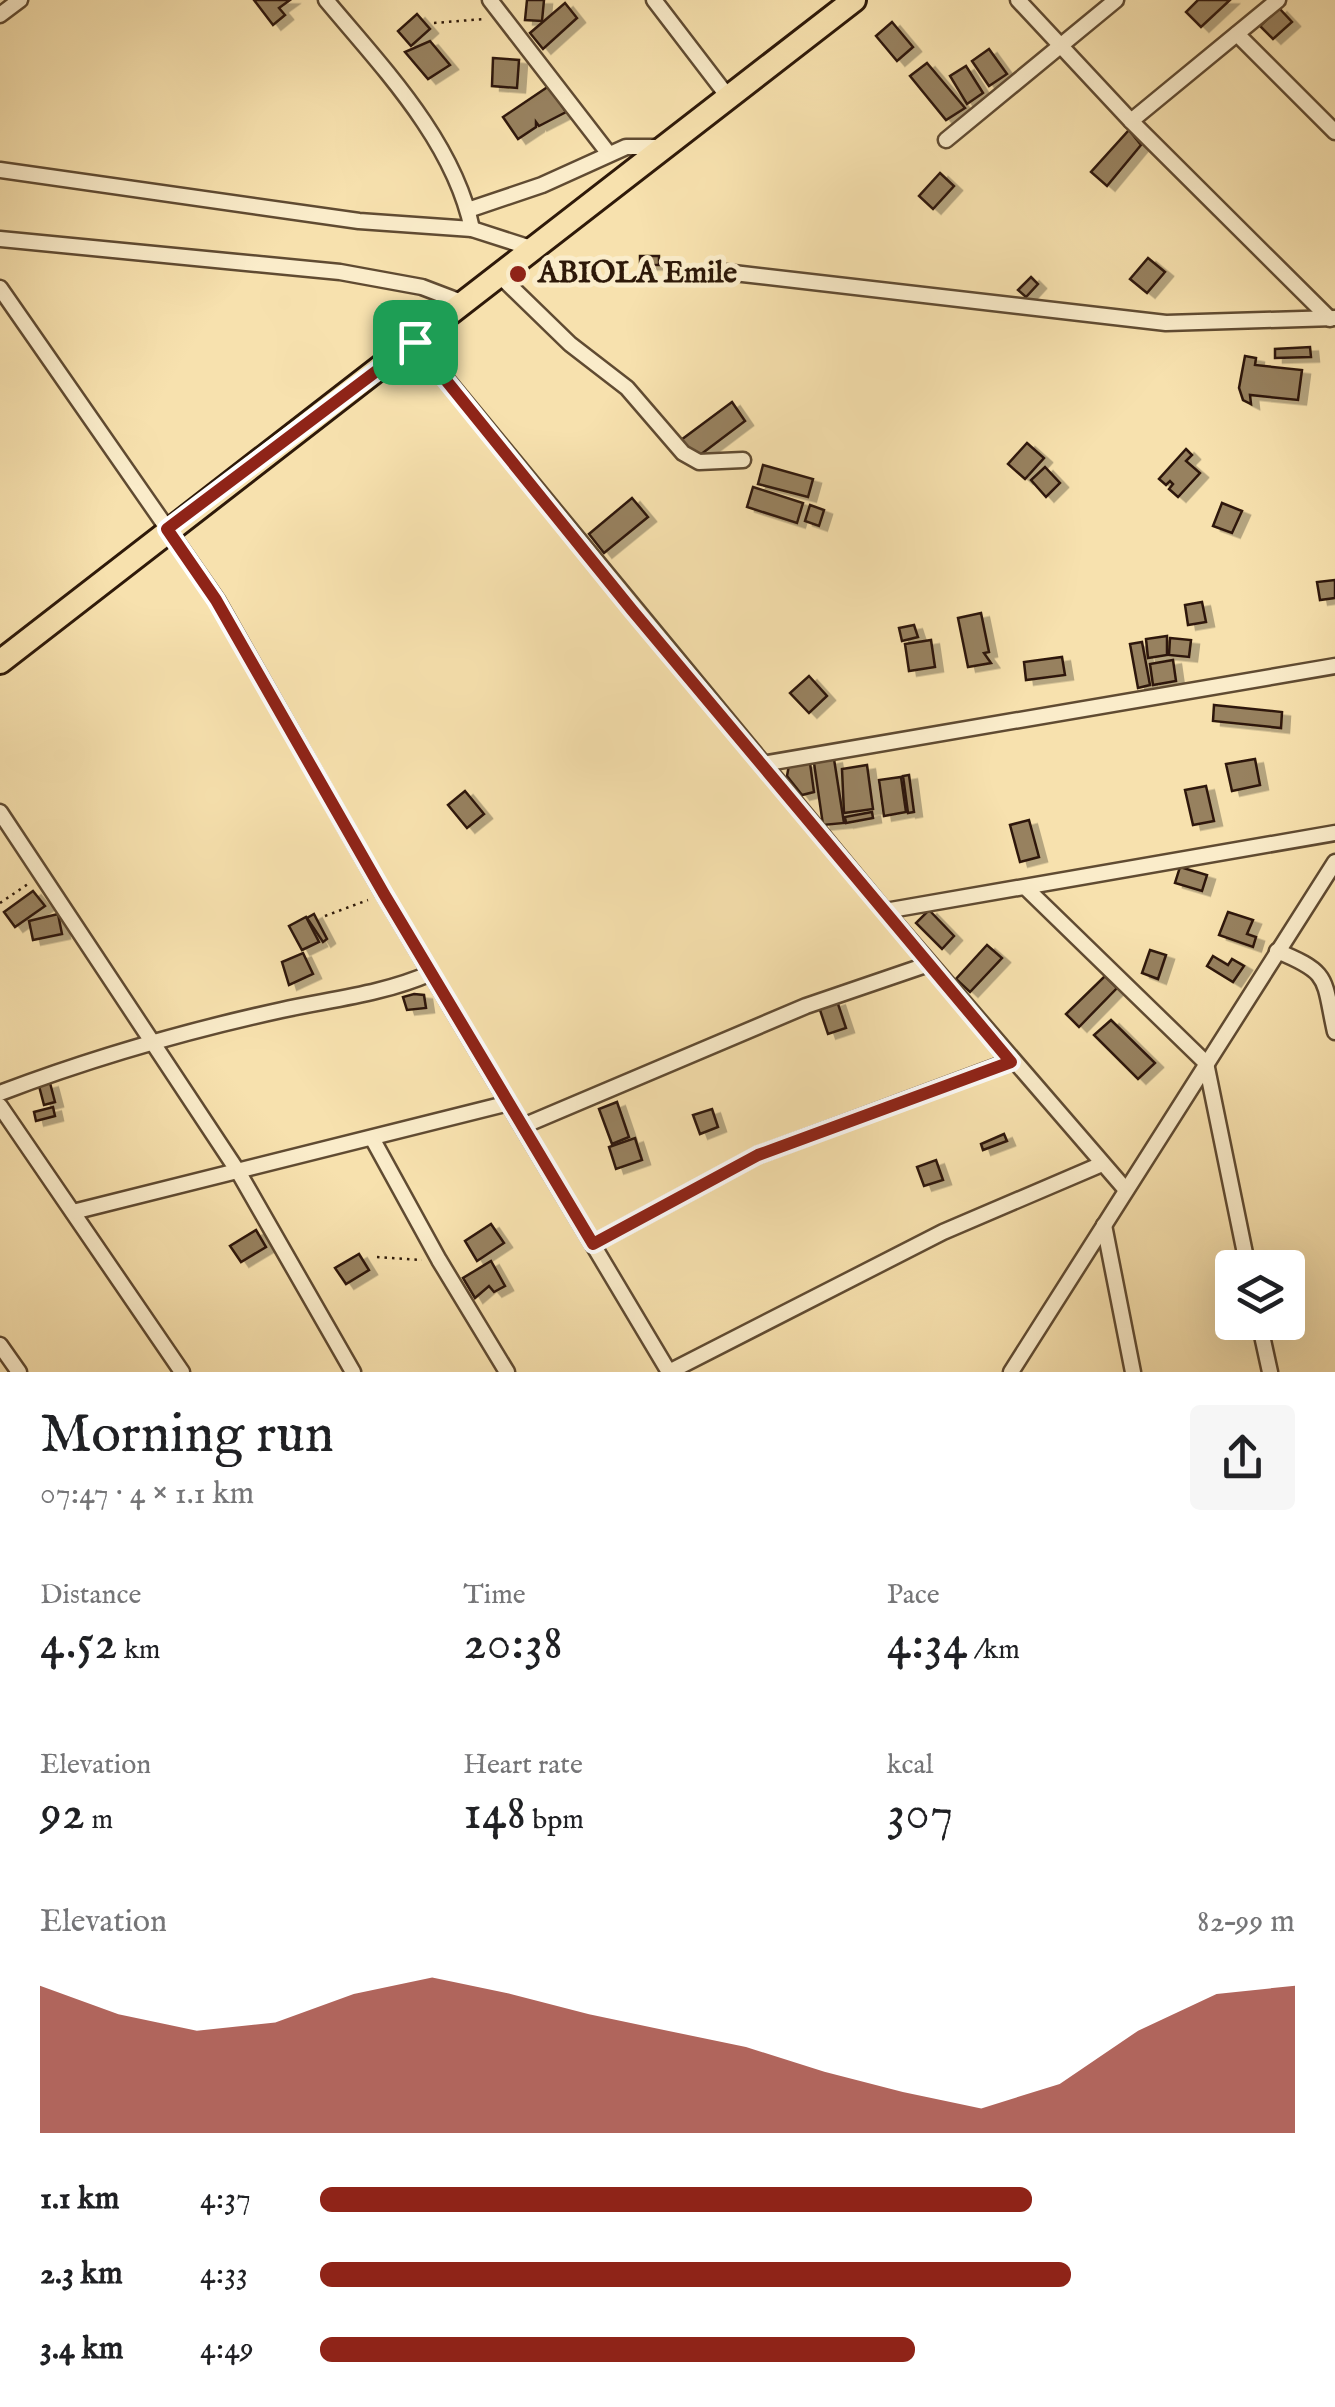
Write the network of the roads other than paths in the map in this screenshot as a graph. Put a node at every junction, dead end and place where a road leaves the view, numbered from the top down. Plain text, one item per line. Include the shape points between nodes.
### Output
1 (20, 0) edge
2 (326, 0) edge
3 (490, 0) edge
4 (654, 0) edge
5 (1018, 0) edge
6 (1116, 0) edge
7 (1278, 0) edge
8 (839, 5) edge
9 (0, 15) edge
10 (1237, 34) junction
11 (1058, 46) junction
12 (729, 98) junction
13 (1132, 122) junction
14 (1335, 132) edge
15 (946, 140) dead end
16 (661, 147) junction
17 (609, 154) junction
18 (0, 170) edge
19 (468, 210) junction
20 (472, 229) junction
21 (0, 239) edge
22 (534, 249) junction
23 (725, 272) dead end
24 (499, 274) junction
25 (0, 288) edge
26 (464, 302) junction
27 (1332, 318) edge
28 (415, 342) junction
29 (743, 460) dead end
30 (167, 529) junction
31 (0, 662) edge
32 (1335, 666) edge
33 (762, 764) junction
34 (0, 812) edge
35 (1335, 833) edge
36 (1335, 862) edge
37 (1027, 890) junction
38 (885, 911) junction
39 (1278, 951) junction
40 (930, 964) junction
41 (431, 973) junction
42 (1335, 1032) edge
43 (153, 1043) junction
44 (1011, 1062) junction
45 (1206, 1063) junction
46 (0, 1093) edge
47 (509, 1102) junction
48 (0, 1106) edge
49 (523, 1126) junction
50 (372, 1138) junction
51 (1102, 1164) junction
52 (239, 1173) junction
53 (1126, 1190) junction
54 (72, 1212) junction
55 (1104, 1225) junction
56 (593, 1244) junction
57 (1244, 1250) edge
58 (1263, 1340) edge
59 (0, 1344) edge
60 (19, 1372) edge
61 (182, 1372) edge
62 (354, 1372) edge
63 (507, 1372) edge
64 (1011, 1372) edge
65 (1133, 1372) edge
66 (1270, 1372) edge

1 - 9 street
2 - 19 street via 424,125
3 - 17 street
4 - 12 street
5 - 11 street
6 - 11 street
7 - 10 street
8 - 12 main road
10 - 13 street
10 - 14 street
11 - 13 street
11 - 15 street
12 - 16 main road
13 - 27 street
16 - 17 street via 638,144
16 - 22 main road
17 - 19 street
18 - 20 street via 359,222
19 - 20 street
20 - 22 street
21 - 26 street via 340,272
22 - 24 main road
23 - 27 street via 1166,324
24 - 26 main road
24 - 29 street via 570,344 627,388 682,453 699,462
25 - 30 street
26 - 28 main road
28 - 30 main road
28 - 33 street
30 - 31 main road
30 - 41 street via 216,600
32 - 33 street
33 - 38 street
34 - 43 street
35 - 37 street
36 - 39 street
37 - 38 street
37 - 45 street
38 - 40 street
39 - 42 street via 1314,966 1323,977
39 - 45 street
40 - 44 street
40 - 49 street via 806,1006
41 - 43 street via 385,990
41 - 47 street
43 - 46 street
43 - 52 street
44 - 51 street
44 - 56 street via 758,1155
45 - 53 street
45 - 57 street
47 - 49 street
47 - 50 street
48 - 54 street
49 - 56 street
50 - 52 street
50 - 63 street
51 - 53 street
51 - 56 street via 942,1232 669,1372
52 - 54 street
52 - 62 street
53 - 55 street
54 - 61 street
55 - 64 street
55 - 65 street
58 - 66 street
59 - 60 street

